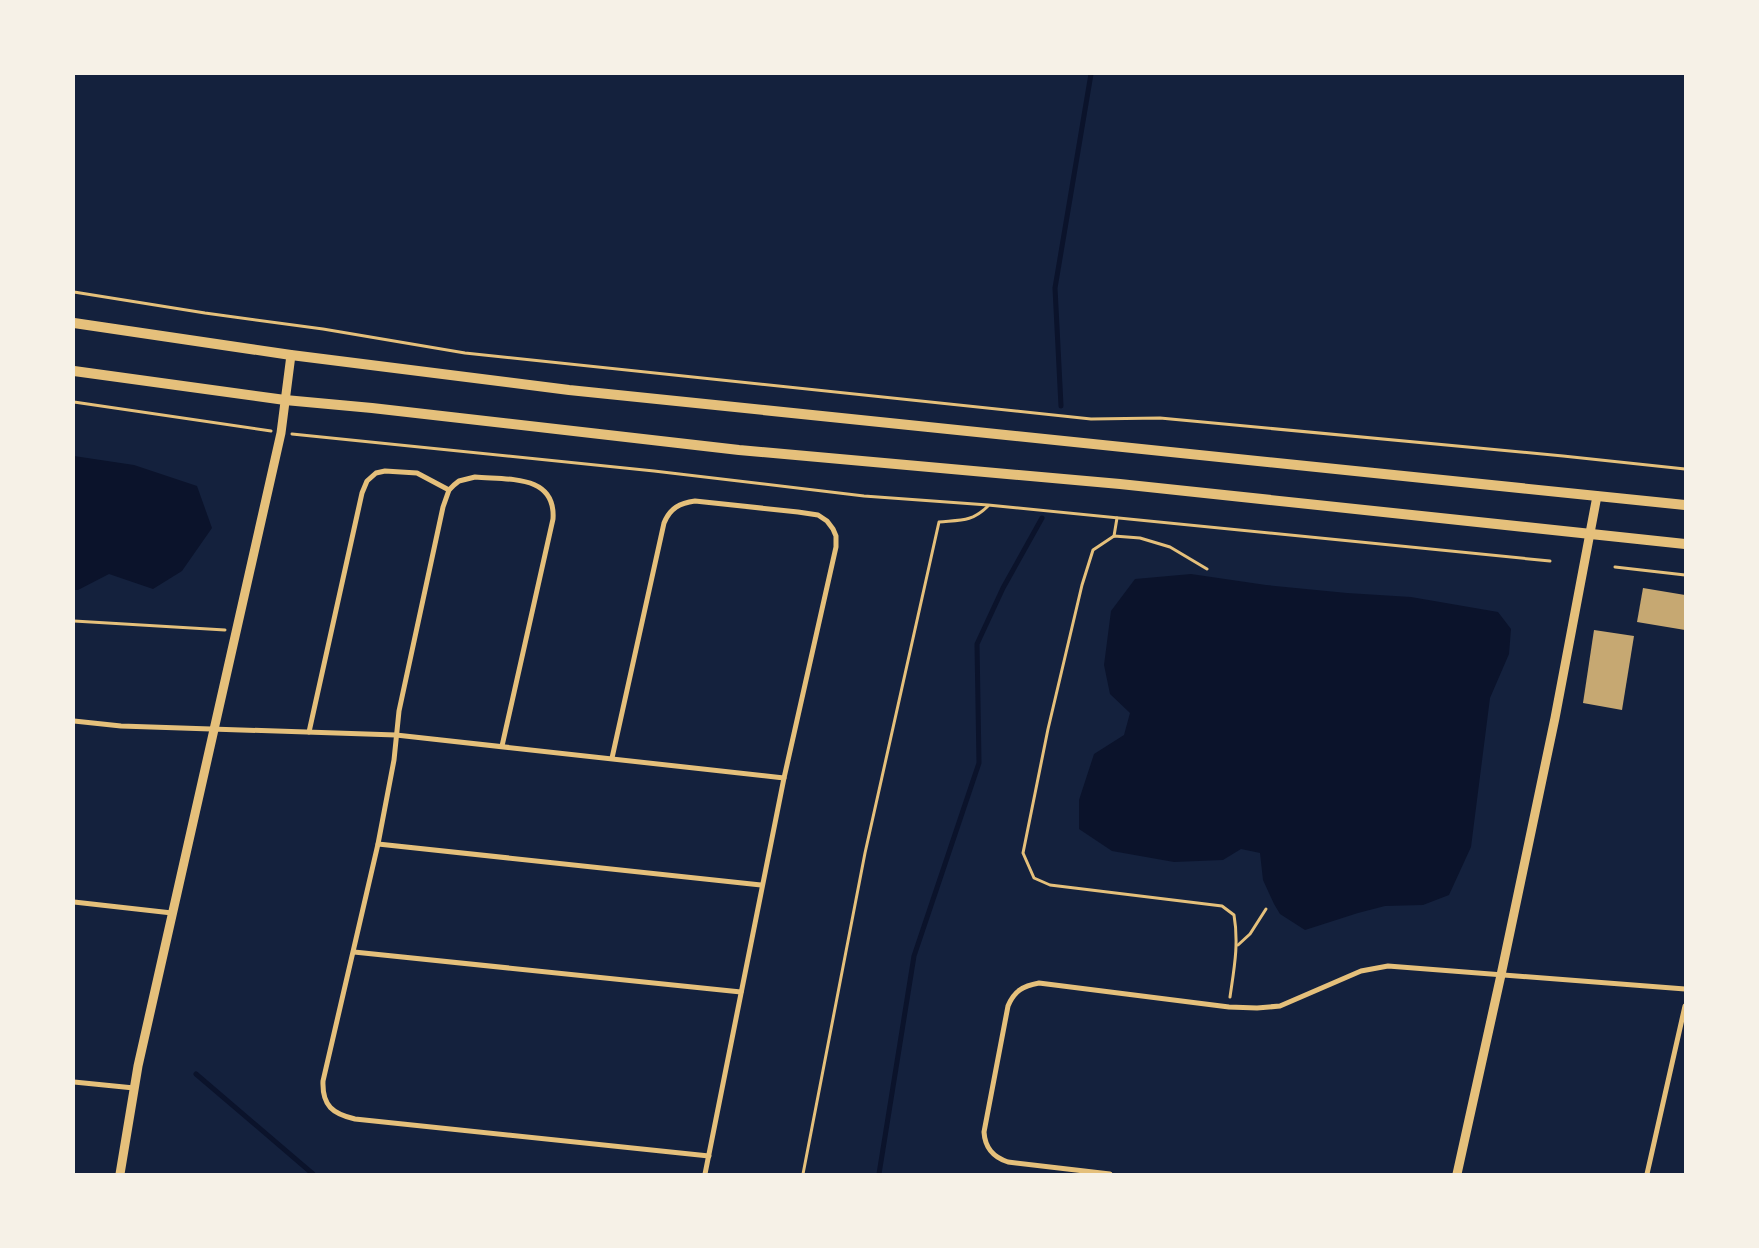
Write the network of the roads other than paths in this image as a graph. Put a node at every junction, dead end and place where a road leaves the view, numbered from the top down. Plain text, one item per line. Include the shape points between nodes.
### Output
1 (74, 323) edge
2 (292, 355) junction
3 (74, 371) edge
4 (285, 400) junction
5 (449, 490) junction
6 (1597, 496) junction
7 (1685, 505) edge
8 (1589, 535) junction
9 (1685, 544) edge
10 (74, 721) edge
11 (213, 729) junction
12 (309, 732) junction
13 (396, 735) junction
14 (502, 746) junction
15 (612, 758) junction
16 (784, 778) junction
17 (378, 844) junction
18 (761, 885) junction
19 (74, 902) edge
20 (172, 913) junction
21 (354, 952) junction
22 (1501, 975) junction
23 (1685, 989) edge
24 (741, 992) junction
25 (1685, 1006) edge
26 (74, 1082) edge
27 (134, 1088) junction
28 (709, 1156) junction
29 (120, 1174) edge
30 (705, 1174) edge
31 (1110, 1174) edge
32 (1458, 1174) edge
33 (1647, 1174) edge

1 - 2 main road
2 - 4 street
2 - 6 main road via 569,390
3 - 4 main road
4 - 8 main road via 739,450 1120,484
4 - 11 street via 281,432
5 - 12 street via 417,473 385,470 368,481 362,493
5 - 13 street via 436,536
5 - 14 street via 459,481 475,477 532,483 543,488 554,508
6 - 7 main road
6 - 8 street
8 - 9 main road
8 - 22 street via 1555,718
10 - 11 street
11 - 12 street
11 - 20 street
12 - 13 street
13 - 14 street
13 - 17 street
14 - 15 street
15 - 16 street
15 - 16 street via 664,523 670,511 678,505 695,501 798,512 827,521 836,536 836,546
16 - 18 street
17 - 18 street
17 - 21 street
18 - 24 street
19 - 20 street
20 - 27 street
21 - 24 street
21 - 28 street via 323,1081 326,1100 331,1109 342,1116
22 - 23 street
22 - 31 street via 1388,966 1362,971 1280,1006 1257,1008 1039,983 1018,990 1008,1006 984,1132 985,1142 990,1152 1000,1160
22 - 32 street
24 - 28 street
25 - 33 street
26 - 27 street
27 - 29 street
28 - 30 street

